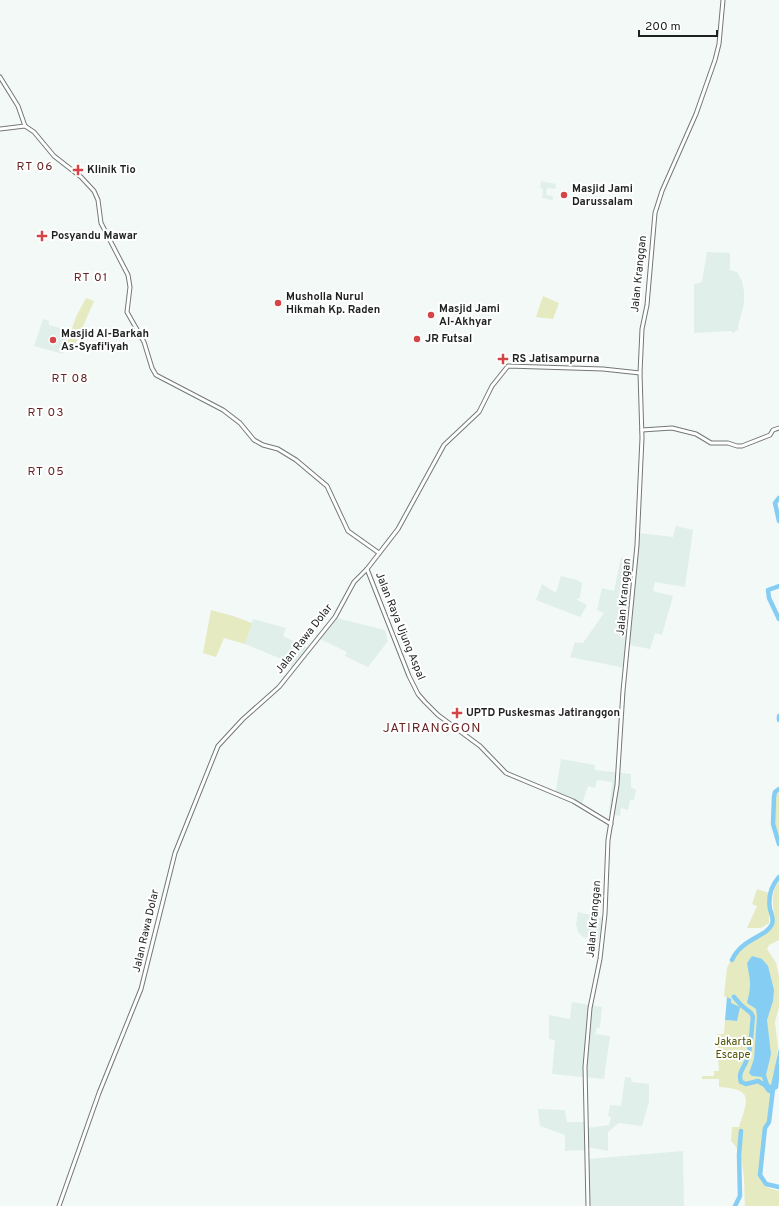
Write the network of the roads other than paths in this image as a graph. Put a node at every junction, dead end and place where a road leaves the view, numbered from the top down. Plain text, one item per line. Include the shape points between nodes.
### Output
1 (723, 0) edge
2 (0, 77) edge
3 (25, 126) junction
4 (0, 129) edge
5 (640, 373) junction
6 (779, 428) edge
7 (642, 430) junction
8 (379, 553) junction
9 (367, 568) junction
10 (611, 824) junction
11 (59, 1206) edge
12 (588, 1206) edge

1 - 5 street, Jalan Kranggan via 715,60 696,114 655,213 647,305 642,329
2 - 3 street via 18,106
3 - 4 street
3 - 8 street via 94,191 98,200 100,221 128,275 130,287 127,312 144,342 156,375 223,410 240,423 254,440 278,449 296,460 327,486 348,531
5 - 7 street, Jalan Kranggan
5 - 8 street, Jalan Rawa Dolar via 603,369 508,366 492,386 479,412 444,445 405,518
6 - 7 street via 773,430 770,436 737,446 711,443 696,434 672,428
7 - 10 street, Jalan Kranggan via 637,545 617,785
8 - 9 street, Jalan Rawa Dolar
9 - 10 street, Jalan Raya Ujung Aspal via 409,676 425,702 438,715 480,746 506,773 573,801
9 - 11 street, Jalan Rawa Dolar via 354,582 336,617 279,687 243,719 218,746 175,853 143,983
10 - 12 street, Jalan Kranggan via 605,914 599,966 590,1008 584,1067

